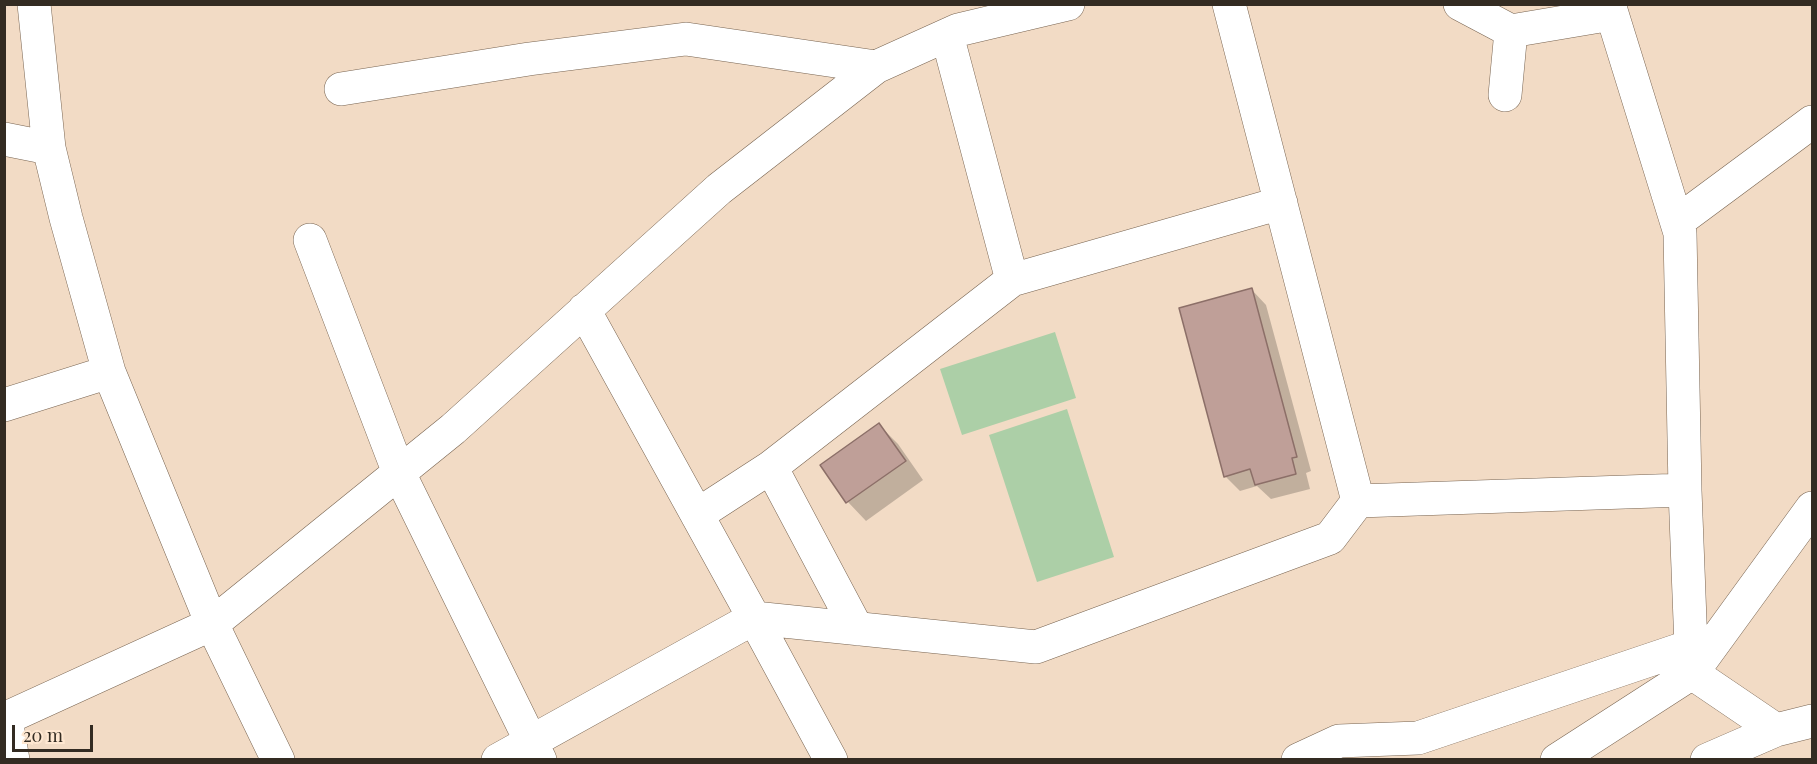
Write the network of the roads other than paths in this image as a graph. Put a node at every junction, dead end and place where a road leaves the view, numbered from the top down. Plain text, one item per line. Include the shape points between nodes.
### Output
1 (34, 4) edge
2 (1068, 4) edge
3 (1229, 4) edge
4 (1460, 4) edge
5 (1610, 9) edge
6 (1511, 31) junction
7 (947, 35) junction
8 (876, 67) junction
9 (341, 89) dead end
10 (1504, 95) dead end
11 (1812, 122) edge
12 (4, 139) edge
13 (48, 148) junction
14 (1281, 203) junction
15 (1677, 222) junction
16 (310, 240) dead end
17 (1012, 280) junction
18 (584, 310) junction
19 (108, 372) junction
20 (4, 405) edge
21 (771, 467) junction
22 (399, 473) junction
23 (1685, 490) junction
24 (1358, 501) junction
25 (1812, 508) edge
26 (697, 515) junction
27 (754, 618) junction
28 (212, 624) junction
29 (857, 628) junction
30 (1691, 660) junction
31 (5, 719) edge
32 (1812, 721) edge
33 (1776, 730) junction
34 (536, 750) edge
35 (13, 759) edge
36 (278, 759) edge
37 (498, 759) edge
38 (831, 759) edge
39 (1298, 759) edge
40 (1557, 759) edge
41 (1707, 759) edge

1 - 13 street
2 - 7 street
3 - 14 street
4 - 6 street
5 - 6 street
5 - 15 street
6 - 10 street
7 - 8 street
7 - 17 street
8 - 9 street via 686,39 529,58
8 - 18 street via 719,189
11 - 15 street
12 - 13 street
13 - 19 street
14 - 17 street
14 - 24 street
15 - 23 street
16 - 22 street
17 - 21 street
18 - 22 street
18 - 26 street
19 - 20 street
19 - 28 street
21 - 26 street
21 - 29 street
22 - 28 street
22 - 34 street
23 - 24 street
23 - 30 street
24 - 29 street via 1330,538 1036,647
25 - 30 street
26 - 27 street
27 - 29 street
27 - 34 street
27 - 38 street
28 - 31 street
28 - 36 street
30 - 33 street
30 - 39 street via 1418,738 1339,741
30 - 40 street
31 - 35 street
32 - 33 street
33 - 41 street
34 - 37 street

